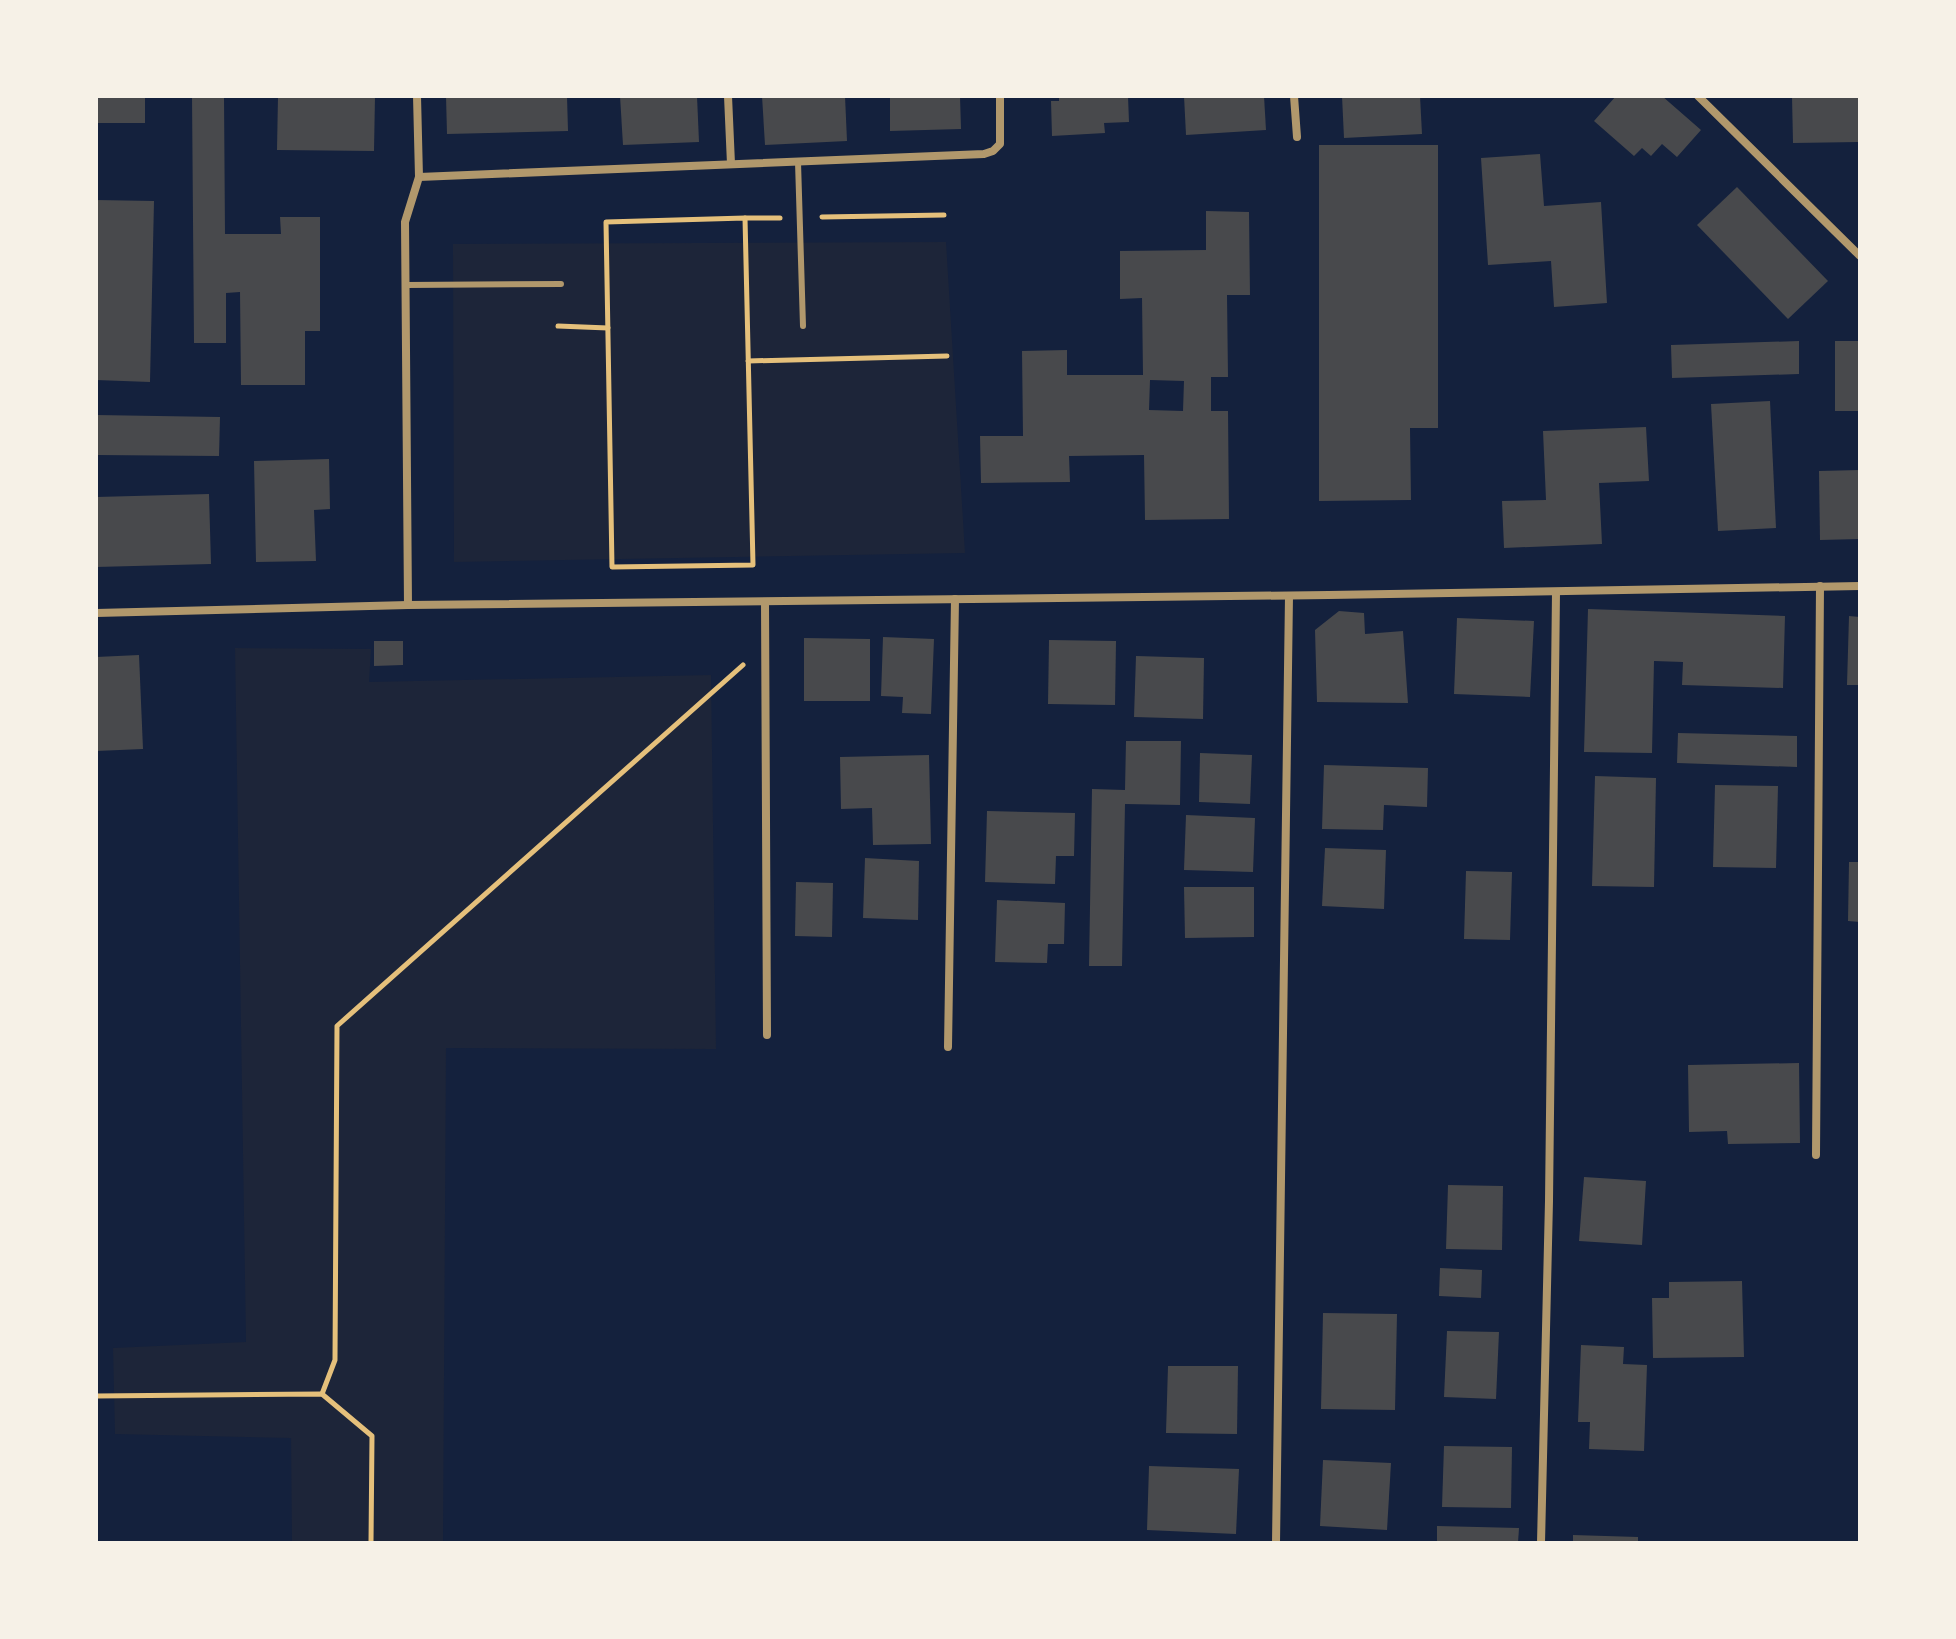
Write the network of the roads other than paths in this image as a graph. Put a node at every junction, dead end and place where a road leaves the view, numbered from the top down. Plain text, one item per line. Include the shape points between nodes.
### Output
1 (417, 96) edge
2 (728, 96) edge
3 (1000, 96) edge
4 (1294, 96) edge
5 (1698, 96) edge
6 (1297, 137) dead end
7 (798, 162) junction
8 (731, 164) junction
9 (419, 177) junction
10 (1860, 256) edge
11 (561, 284) dead end
12 (406, 285) junction
13 (803, 326) dead end
14 (1820, 586) junction
15 (1860, 586) edge
16 (1556, 592) junction
17 (1289, 596) junction
18 (955, 599) junction
19 (765, 602) junction
20 (408, 605) junction
21 (96, 613) edge
22 (767, 1035) dead end
23 (948, 1047) dead end
24 (1816, 1155) dead end
25 (1276, 1543) edge
26 (1541, 1543) edge

1 - 9 street
2 - 8 street
3 - 7 street via 1001,139 984,154
4 - 6 street
5 - 10 street
7 - 8 street
7 - 13 lane
8 - 9 street
9 - 12 street via 405,222
11 - 12 lane
12 - 20 street
14 - 15 street
14 - 16 street
14 - 24 street
16 - 17 street
16 - 26 street
17 - 18 street
17 - 25 street
18 - 19 street
18 - 23 street
19 - 20 street
19 - 22 street
20 - 21 street

